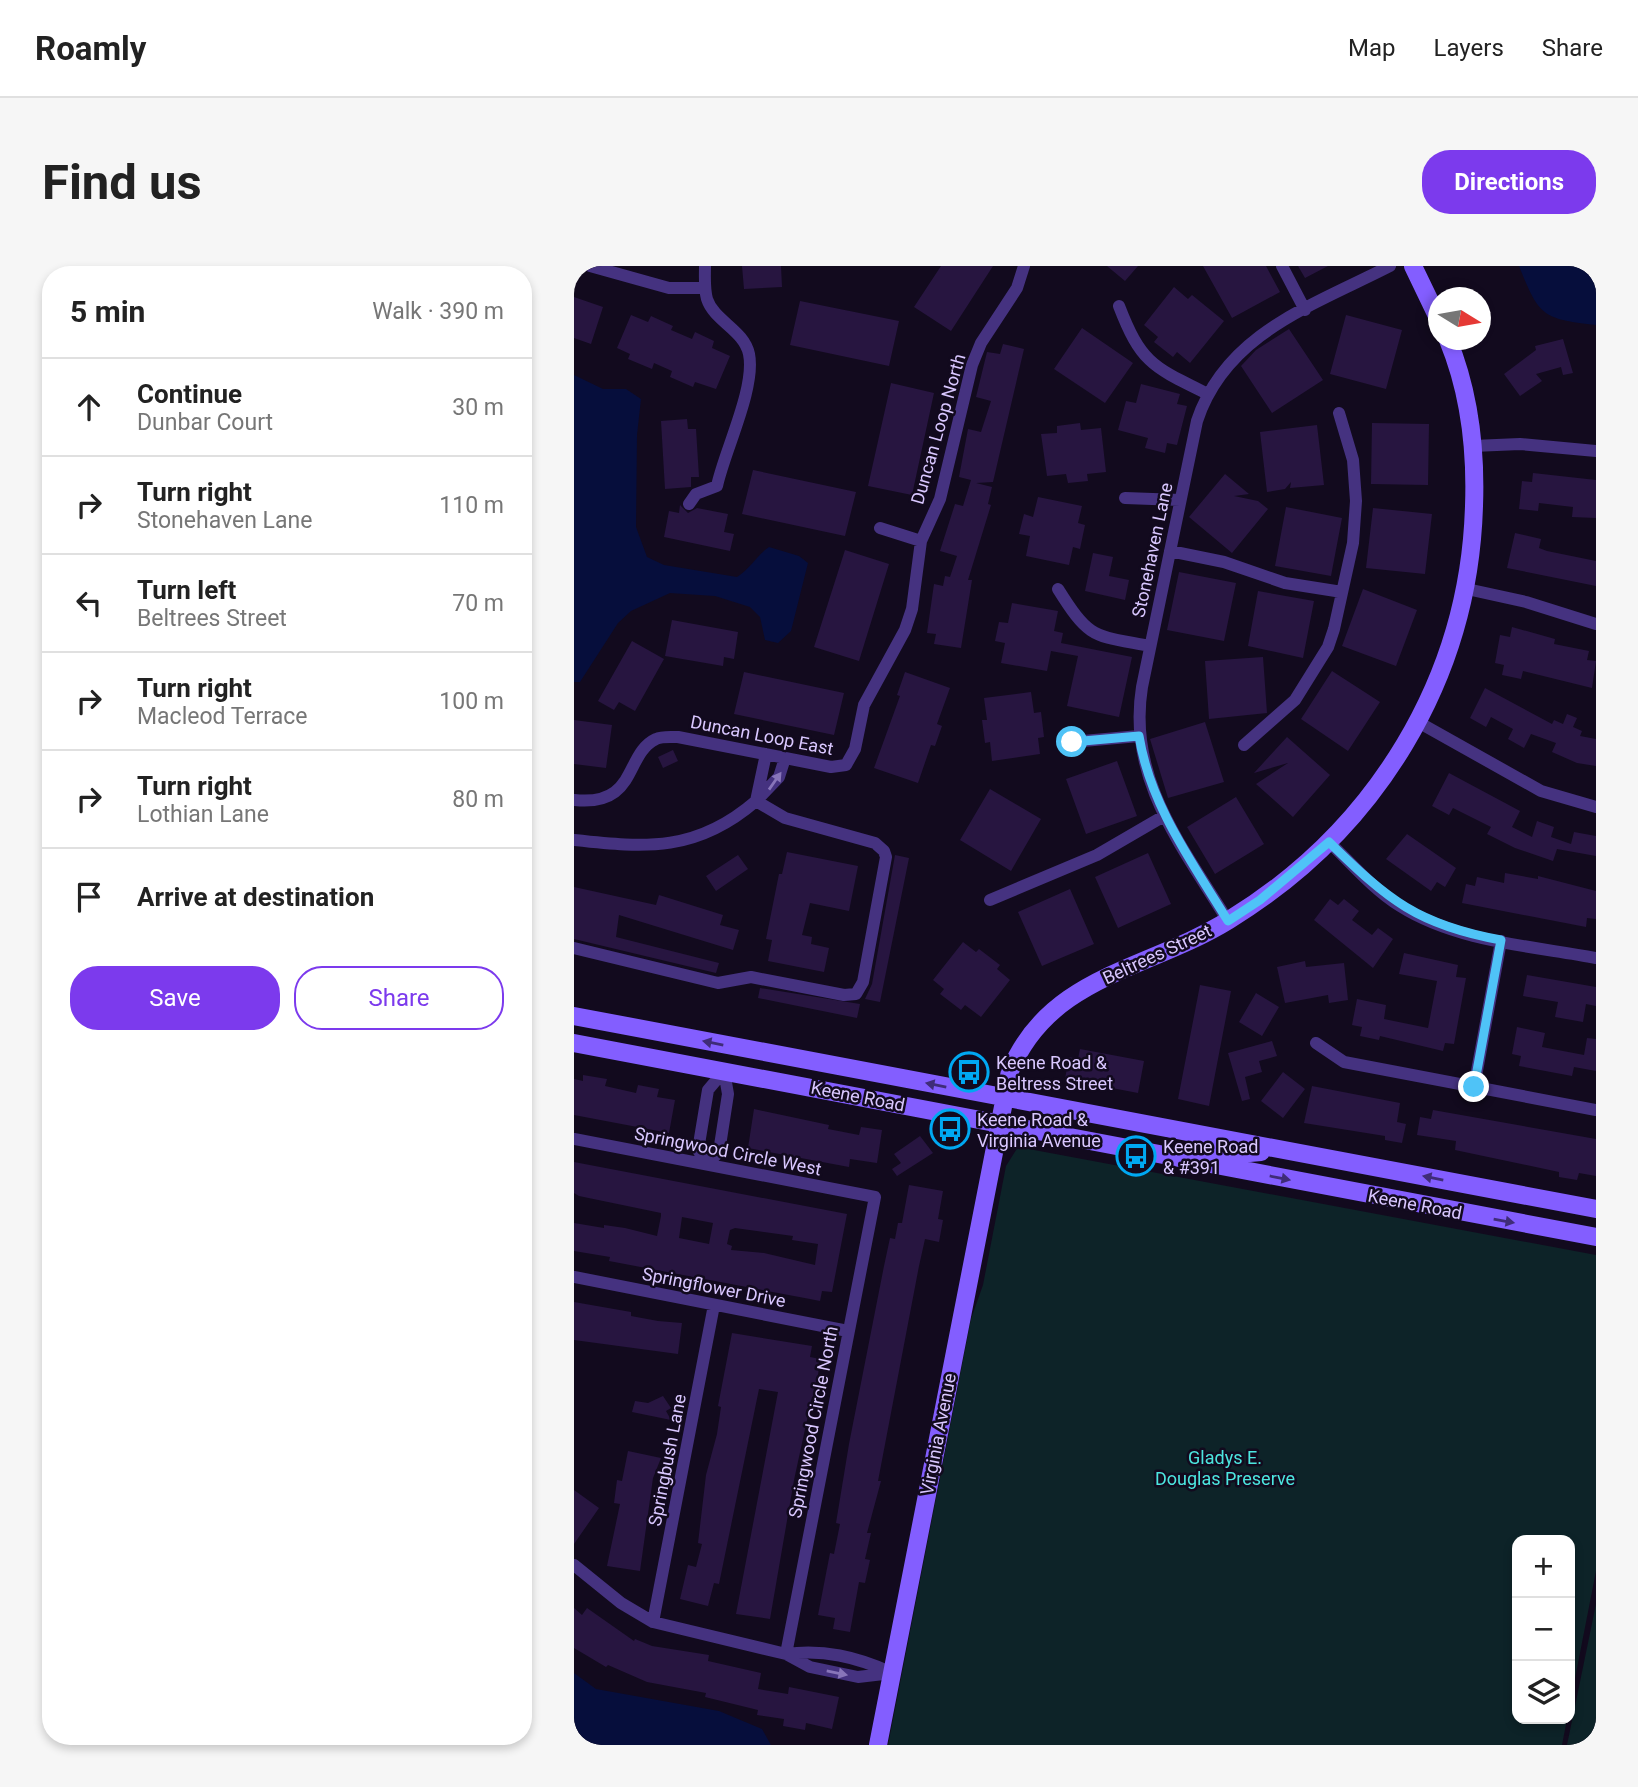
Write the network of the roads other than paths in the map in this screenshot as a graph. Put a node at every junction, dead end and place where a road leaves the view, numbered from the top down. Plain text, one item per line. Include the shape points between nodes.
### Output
1 (590, 266) edge
2 (705, 266) edge
3 (1024, 266) edge
4 (1282, 266) edge
5 (1390, 266) edge
6 (1413, 266) edge
7 (705, 288) junction
8 (1428, 297) edge
9 (1119, 306) dead end
10 (1305, 310) junction
11 (1451, 350) edge
12 (1206, 393) junction
13 (1339, 413) dead end
14 (1473, 446) junction
15 (1596, 451) edge
16 (1125, 498) dead end
17 (1180, 500) junction
18 (690, 504) dead end
19 (880, 528) dead end
20 (921, 541) junction
21 (1170, 551) junction
22 (1058, 589) dead end
23 (1467, 589) junction
24 (1342, 592) junction
25 (1596, 624) edge
26 (1150, 646) junction
27 (1418, 722) junction
28 (1139, 736) junction
29 (1072, 742) dead end
30 (1244, 745) dead end
31 (766, 754) junction
32 (785, 758) junction
33 (846, 765) joint
34 (574, 800) edge
35 (756, 801) junction
36 (1596, 807) edge
37 (1164, 816) junction
38 (574, 840) edge
39 (1329, 842) junction
40 (990, 900) dead end
41 (1228, 921) junction
42 (1501, 940) junction
43 (574, 948) edge
44 (1596, 958) edge
45 (574, 1016) edge
46 (574, 1043) edge
47 (1316, 1043) dead end
48 (724, 1071) junction
49 (782, 1082) junction
50 (1474, 1087) junction
51 (1003, 1098) junction
52 (1596, 1110) edge
53 (997, 1123) junction
54 (574, 1139) edge
55 (1288, 1150) junction
56 (707, 1164) junction
57 (875, 1197) joint
58 (1596, 1209) edge
59 (1596, 1237) edge
60 (574, 1277) edge
61 (714, 1305) junction
62 (848, 1331) junction
63 (574, 1565) edge
64 (653, 1622) junction
65 (786, 1654) junction
66 (892, 1673) junction
67 (878, 1745) edge

1 - 7 street via 669,288
2 - 7 street
3 - 20 street, Duncan Loop North via 1017,288 972,365 940,499
4 - 10 street
5 - 10 street, Stonehaven Lane
6 - 8 main road
7 - 18 street via 714,311 737,333 749,354 735,434 722,462 718,486 696,494
9 - 12 street via 1143,355 1159,370
10 - 12 street, Stonehaven Lane via 1247,345
11 - 14 main road, Beltrees Street
12 - 17 street, Stonehaven Lane
13 - 24 street via 1353,460 1356,501
14 - 15 street via 1520,444
14 - 23 main road, Beltrees Street via 1474,523
16 - 17 street
17 - 21 street, Stonehaven Lane
19 - 20 street
20 - 33 street, Duncan Loop North via 905,630 864,705 855,749
21 - 24 street via 1224,562 1285,583
21 - 26 street, Stonehaven Lane
22 - 26 street via 1087,630
23 - 25 street
23 - 27 main road, Beltrees Street via 1446,660
24 - 30 street via 1328,647 1295,701
26 - 28 street, Stonehaven Lane via 1138,713
27 - 36 street via 1541,791
27 - 39 main road, Beltrees Street via 1363,803
28 - 29 street
28 - 37 street, Stonehaven Lane via 1144,766
31 - 32 street, Duncan Loop East
31 - 34 street, Duncan Loop East via 678,737 658,738 644,747 633,772 617,790 596,801
31 - 35 street
32 - 33 street, Duncan Loop East via 831,767
35 -> 32 street via 779,777
35 - 38 street via 733,821 704,836 672,844
35 - 43 street via 785,818 875,843 884,851 886,863 863,982 856,994 751,977 719,983
37 - 40 street via 1097,855
37 - 41 street, Stonehaven Lane
39 - 41 main road, Beltrees Street
39 - 42 street via 1401,906 1431,923
41 - 51 main road, Beltrees Street via 1068,997 1028,1034
42 - 44 street
42 - 50 street
51 -> 45 main road, Keene Road
46 - 48 main road, Keene Road
47 - 50 street via 1344,1062
48 - 49 main road, Keene Road
48 - 56 street via 728,1094 719,1152
48 - 56 street via 708,1090 698,1150
49 - 51 main road via 833,1080 972,1107 993,1105
49 - 53 main road, Keene Road
50 - 52 street
51 - 53 main road, Beltrees Street
51 - 55 main road, Keene Road
53 - 55 main road via 1008,1116 1030,1114 1238,1154
53 -> 59 main road, Keene Road
53 - 66 main road, Virginia Avenue
54 - 56 street, Springwood Circle West
58 -> 55 main road, Keene Road
56 - 57 street, Springwood Circle West
57 - 62 street, Springwood Circle North
60 - 61 street, Springflower Drive
61 - 62 street, Springflower Drive
61 - 64 street, Springbush Lane
62 - 65 street, Springwood Circle North
63 - 64 street
64 - 65 street
65 - 66 street via 813,1650 861,1660
66 - 67 main road, Virginia Avenue

